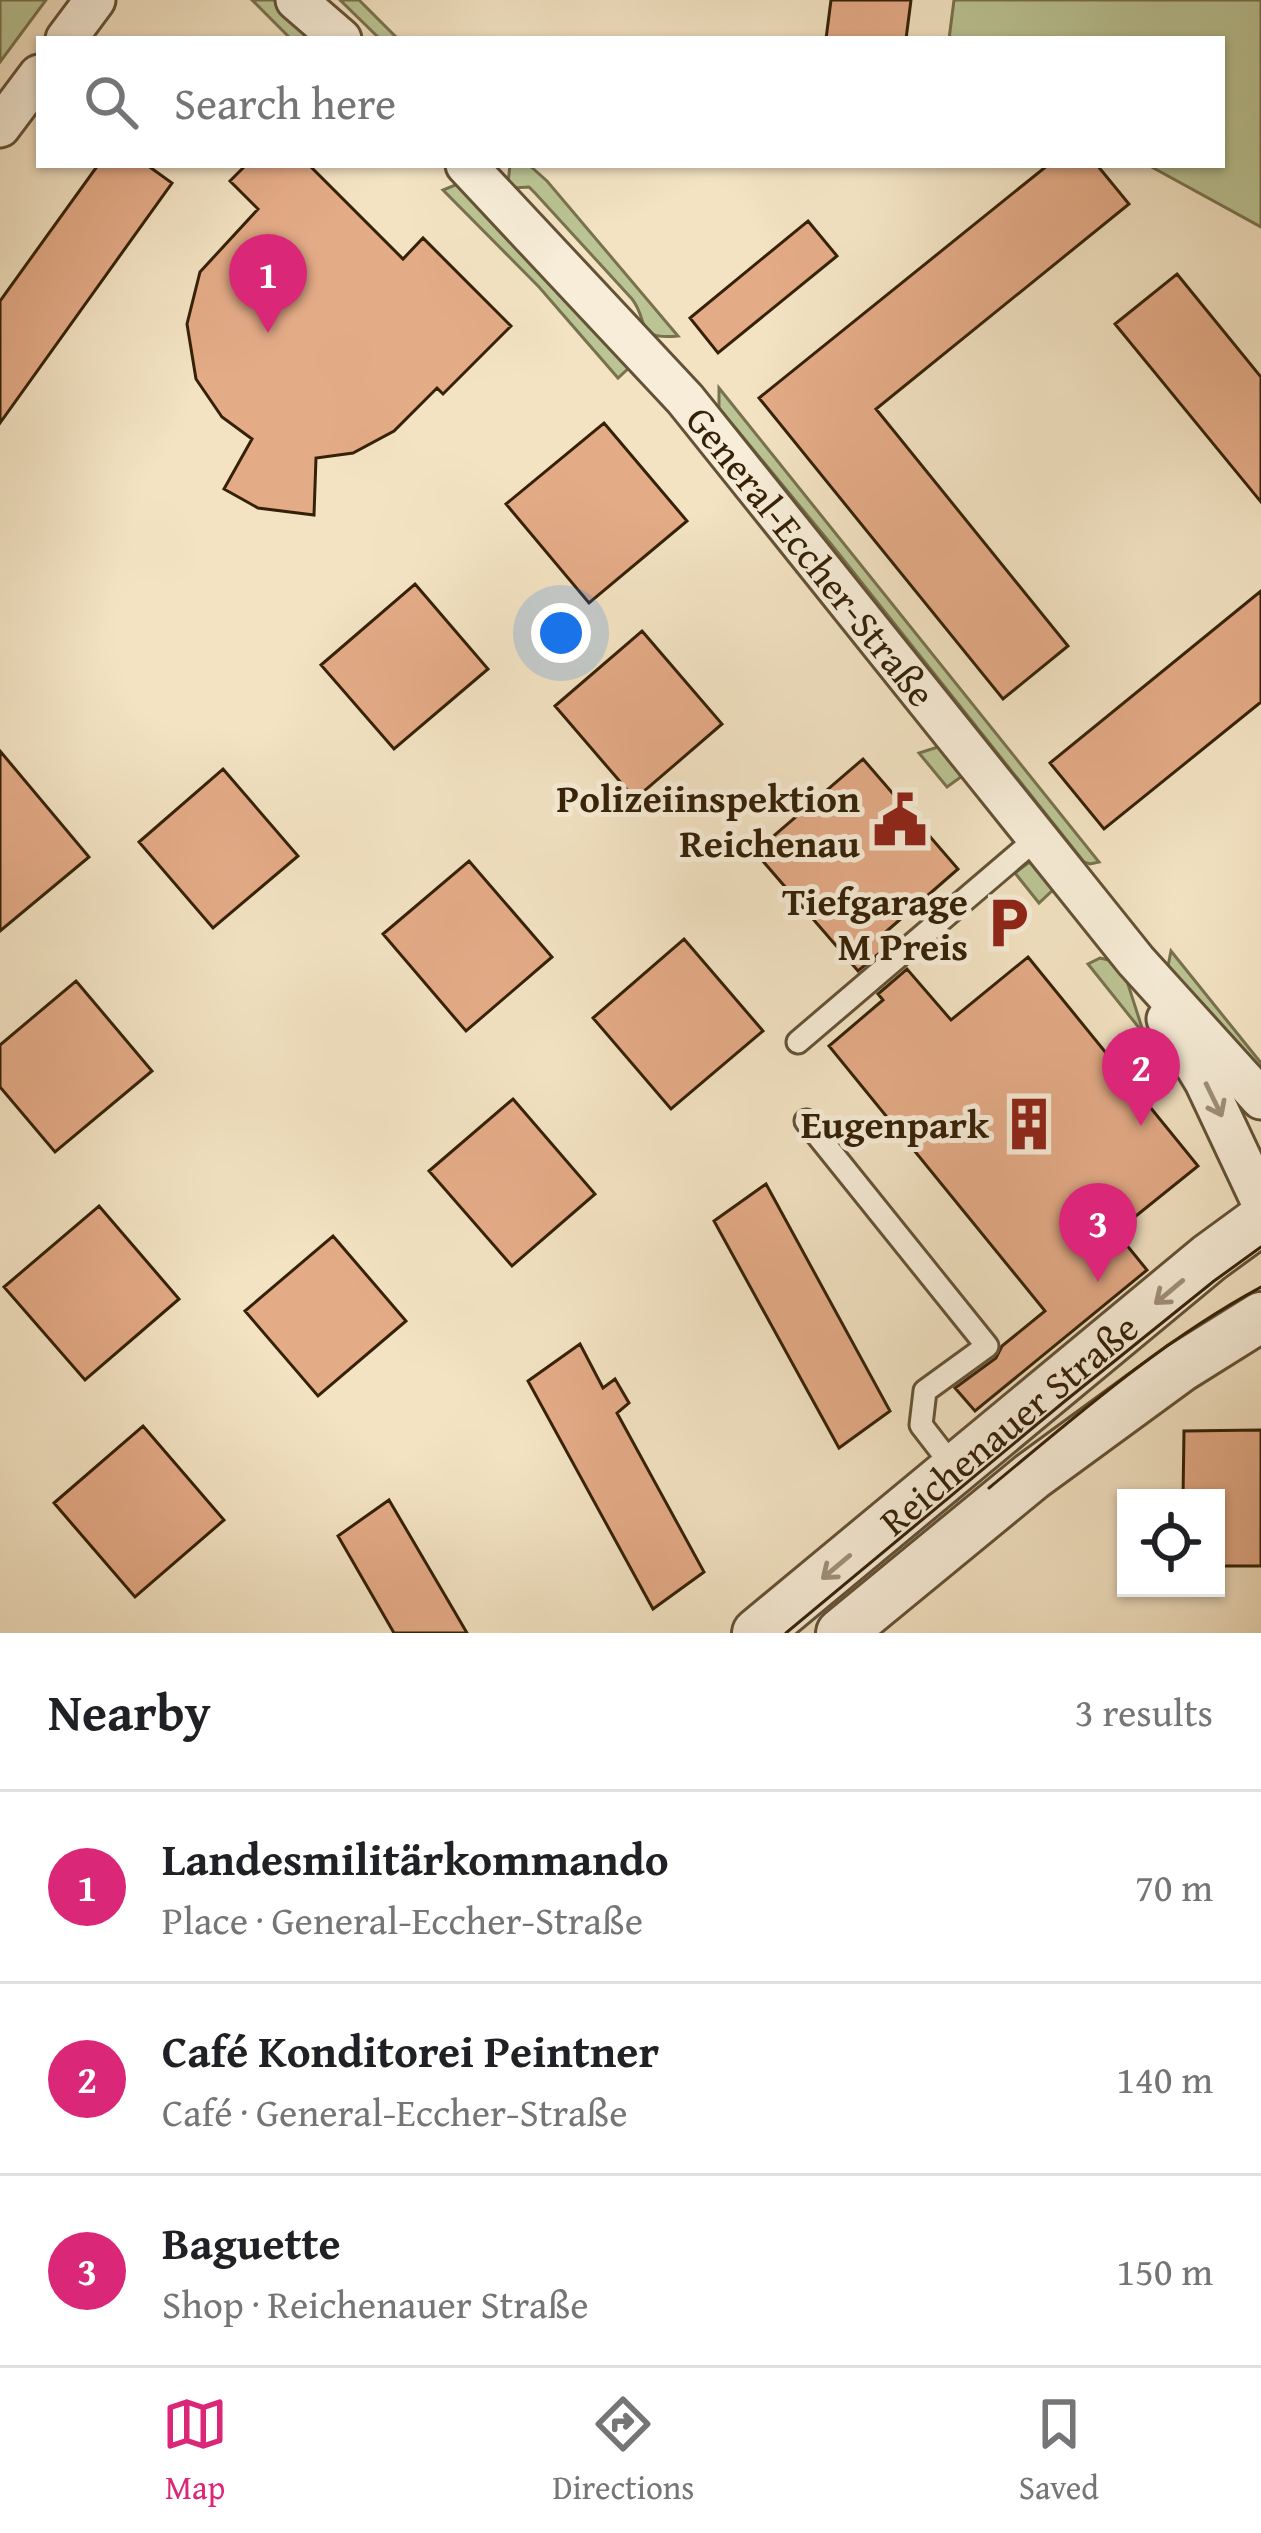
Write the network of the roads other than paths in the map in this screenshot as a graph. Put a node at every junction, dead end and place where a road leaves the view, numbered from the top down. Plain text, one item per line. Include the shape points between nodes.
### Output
1 (95, 0) edge
2 (296, 0) edge
3 (68, 36) edge
4 (338, 36) edge
5 (36, 79) edge
6 (0, 127) edge
7 (469, 168) edge
8 (1036, 839) junction
9 (1136, 961) junction
10 (798, 1042) dead end
11 (1261, 1099) edge
12 (806, 1121) dead end
13 (1261, 1201) edge
14 (1261, 1220) edge
15 (1261, 1317) edge
16 (955, 1469) junction
17 (757, 1633) edge
18 (841, 1633) edge

1 - 3 street
2 - 4 street
5 - 6 street
7 - 8 street, General-Eccher-Straße via 685,399
8 - 9 street, General-Eccher-Straße
8 - 10 lane
9 - 11 street, General-Eccher-Straße
9 -> 13 street, General-Eccher-Straße
12 - 16 lane via 987,1346 925,1391 921,1425
14 -> 16 street, Reichenauer Straße
15 - 18 street, Reichenauer Straße via 1032,1476
16 -> 17 street, Reichenauer Straße

